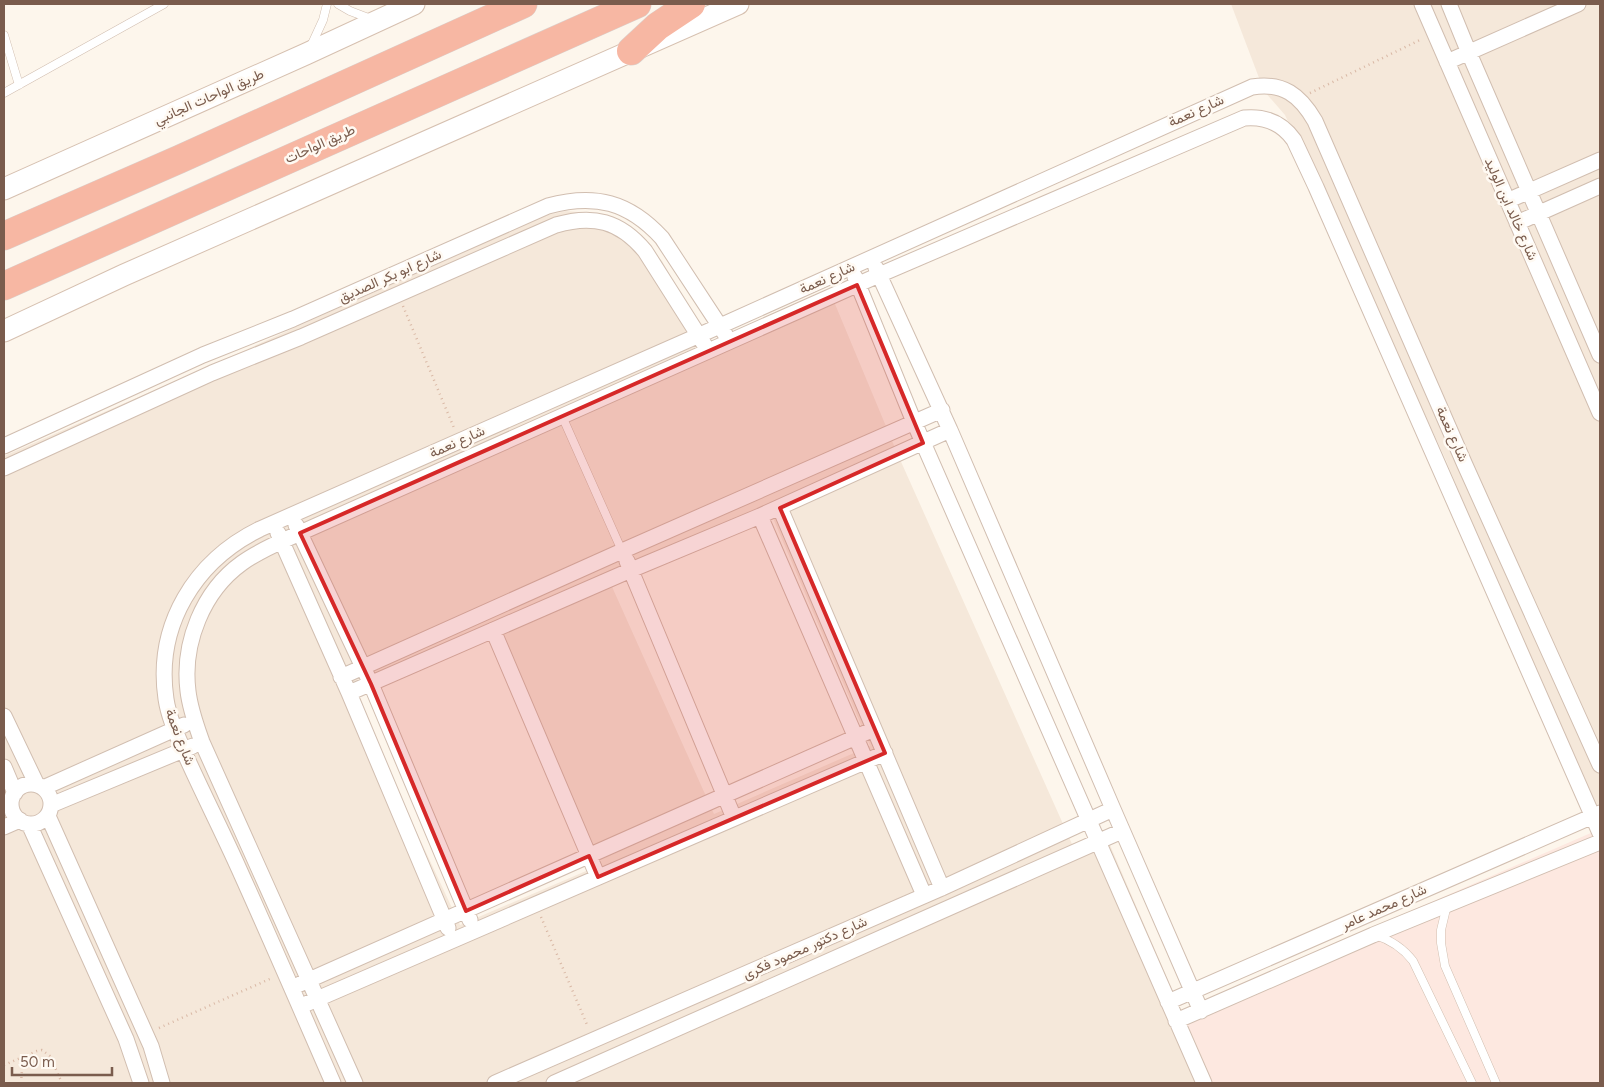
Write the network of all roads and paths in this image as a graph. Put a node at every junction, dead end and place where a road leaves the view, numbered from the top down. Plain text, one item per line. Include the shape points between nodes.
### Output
1 (164, 4) edge
2 (327, 4) edge
3 (338, 4) edge
4 (414, 4) edge
5 (523, 4) edge
6 (637, 4) edge
7 (691, 4) edge
8 (738, 4) edge
9 (1422, 4) edge
10 (1450, 4) edge
11 (1578, 4) edge
12 (376, 20) junction
13 (1435, 33) junction
14 (4, 35) edge
15 (631, 51) junction
16 (1469, 53) junction
17 (306, 54) junction
18 (1447, 62) junction
19 (19, 85) junction
20 (4, 93) edge
21 (1298, 98) junction
22 (1600, 160) edge
23 (1340, 178) junction
24 (1600, 186) edge
25 (1316, 188) junction
26 (4, 189) edge
27 (1529, 191) junction
28 (1507, 200) junction
29 (1539, 213) junction
30 (1517, 223) junction
31 (4, 236) edge
32 (872, 258) junction
33 (851, 267) junction
34 (879, 275) junction
35 (857, 285) junction
36 (4, 286) edge
37 (398, 294) junction
38 (720, 326) junction
39 (4, 331) edge
40 (698, 336) junction
41 (730, 342) junction
42 (708, 352) junction
43 (1600, 354) edge
44 (942, 410) junction
45 (1600, 413) edge
46 (562, 416) junction
47 (914, 422) junction
48 (950, 430) junction
49 (460, 441) junction
50 (923, 443) junction
51 (4, 446) edge
52 (1465, 464) junction
53 (4, 468) edge
54 (1442, 474) junction
55 (780, 508) junction
56 (292, 515) junction
57 (760, 516) junction
58 (274, 523) junction
59 (300, 533) junction
60 (282, 541) junction
61 (622, 551) junction
62 (631, 570) junction
63 (493, 630) junction
64 (363, 668) junction
65 (341, 677) junction
66 (371, 684) junction
67 (349, 693) junction
68 (4, 716) edge
69 (194, 720) junction
70 (175, 729) junction
71 (874, 729) junction
72 (856, 737) junction
73 (202, 742) junction
74 (184, 751) junction
75 (884, 753) junction
76 (866, 760) junction
77 (1600, 765) edge
78 (4, 767) edge
79 (40, 786) junction
80 (724, 796) junction
81 (10, 801) edge
82 (1113, 809) junction
83 (49, 810) junction
84 (1596, 814) edge
85 (734, 818) junction
86 (1088, 821) junction
87 (25, 822) junction
88 (4, 827) edge
89 (1122, 831) junction
90 (1600, 833) edge
91 (1097, 841) junction
92 (1600, 842) edge
93 (589, 856) junction
94 (598, 877) junction
95 (942, 888) junction
96 (924, 895) junction
97 (535, 904) junction
98 (1447, 905) junction
99 (466, 911) junction
100 (444, 920) junction
101 (475, 930) junction
102 (1373, 935) junction
103 (454, 940) junction
104 (762, 966) junction
105 (284, 972) junction
106 (308, 981) junction
107 (773, 987) junction
108 (291, 988) junction
109 (1192, 992) junction
110 (317, 999) junction
111 (1168, 1002) junction
112 (300, 1007) junction
113 (1201, 1011) junction
114 (1176, 1021) junction
115 (146, 1034) junction
116 (594, 1040) junction
117 (23, 1057) junction
118 (4, 1065) edge
119 (21, 1083) edge
120 (62, 1083) edge
121 (141, 1083) edge
122 (162, 1083) edge
123 (333, 1083) edge
124 (354, 1083) edge
125 (495, 1083) edge
126 (554, 1083) edge
127 (1204, 1083) edge
128 (1472, 1083) edge
129 (1496, 1083) edge

1 - 19 lane
2 - 17 lane via 318,32
3 - 12 lane
4 - 12 street, طريق الواحات الجانبي
5 - 31 highway
6 - 36 highway, طريق الواحات
7 - 15 highway via 658,26
8 - 15 street
9 - 13 street, شارع خالد ابن الوليد
10 - 16 street, شارع خالد ابن الوليد
11 - 16 street
12 - 17 street, طريق الواحات الجانبي
13 - 18 street, شارع خالد ابن الوليد
13 - 21 path
14 - 19 lane
15 - 39 street
16 - 18 street
16 - 27 street, شارع خالد ابن الوليد
17 - 26 street, طريق الواحات الجانبي
18 - 28 street, شارع خالد ابن الوليد
19 - 20 lane
21 - 23 street, شارع نعمة via 1315,121
21 - 32 street, شارع نعمة via 1271,86 1242,90
22 - 27 street
23 - 25 street
23 - 52 street, شارع نعمة
24 - 29 street
25 - 34 street, شارع نعمة via 1294,140 1284,128 1261,118 1244,118
25 - 54 street, شارع نعمة
27 - 28 street
27 - 29 street, شارع خالد ابن الوليد
28 - 30 street, شارع خالد ابن الوليد
29 - 30 street
29 - 43 street, شارع خالد ابن الوليد
30 - 45 street, شارع خالد ابن الوليد
32 - 33 street, شارع نعمة
32 - 34 street
33 - 35 street
33 - 38 street, شارع نعمة
34 - 35 street, شارع نعمة
34 - 44 street
35 - 41 street, شارع نعمة
35 - 47 street
37 - 40 street, شارع ابو بكر الصديق via 556,225 598,220 624,231 645,250
37 - 49 path
37 - 53 street, شارع ابو بكر الصديق via 212,373
38 - 40 street, شارع نعمة
38 - 41 street, شارع ابو بكر الصديق
38 - 51 street, شارع ابو بكر الصديق via 650,225 635,214 602,201 566,201 203,355
40 - 42 street, شارع ابو بكر الصديق
40 - 49 street, شارع نعمة
41 - 42 street, شارع نعمة
42 - 46 street, شارع نعمة
44 - 47 street
44 - 48 street
46 - 59 street, شارع نعمة
46 - 61 lane
47 - 50 street
47 - 61 street
48 - 50 street
48 - 82 street
49 - 56 street, شارع نعمة
50 - 55 street
50 - 86 street
52 - 54 street
52 - 77 street, شارع نعمة
54 - 84 street, شارع نعمة
55 - 57 street
55 - 71 street
56 - 58 street, شارع نعمة
56 - 59 street
57 - 62 street
57 - 72 street
58 - 60 street
58 - 70 street, شارع نعمة via 245,536 218,555 196,580 178,609 165,662 166,699
59 - 60 street, شارع نعمة
59 - 64 street
60 - 65 street
60 - 69 street, شارع نعمة via 254,555 229,574 201,612 188,658 188,690
61 - 62 street
61 - 64 street
62 - 63 street
62 - 80 street
63 - 66 street
63 - 93 street
64 - 65 street
64 - 66 street
65 - 67 street
66 - 67 street
66 - 99 street
67 - 100 street
68 - 79 street
69 - 70 street
69 - 73 street, شارع نعمة
70 - 74 street, شارع نعمة
70 - 79 street
71 - 72 street
71 - 75 street
72 - 76 street
72 - 80 street
73 - 74 street
73 - 106 street, شارع نعمة
74 - 83 street
74 - 105 street, شارع نعمة
75 - 76 street
75 - 95 street
76 - 85 street
76 - 96 street
78 - 81 street
79 - 81 street via 22,786
79 - 83 street via 49,795
80 - 85 street
80 - 93 street
81 - 87 street via 14,813
82 - 86 street, شارع دكتور محمود فكرى
82 - 89 street
83 - 87 street via 40,822
83 - 115 street
84 - 90 street, شارع نعمة
84 - 109 street, شارع محمد عامر
85 - 94 street
86 - 91 street
86 - 95 street, شارع دكتور محمود فكرى
87 - 88 street
87 - 121 street via 126,1039
89 - 91 street, شارع دكتور محمود فكرى
89 - 109 street
91 - 107 street, شارع دكتور محمود فكرى
91 - 111 street
92 - 98 street, شارع محمد عامر
93 - 94 street
93 - 99 street
94 - 97 street
95 - 96 street, شارع دكتور محمود فكرى
96 - 104 street, شارع دكتور محمود فكرى
97 - 101 street
97 - 116 path
98 - 102 street, شارع محمد عامر
98 - 129 lane via 1441,930 1445,966
99 - 100 street
99 - 101 street
100 - 103 street
100 - 106 street
101 - 103 street
102 - 113 street, شارع محمد عامر
102 - 128 lane via 1391,942 1414,961
103 - 110 street
104 - 107 street
104 - 116 street, شارع دكتور محمود فكرى
105 - 108 street, شارع نعمة
105 - 115 path
106 - 108 street
106 - 110 street, شارع نعمة
107 - 126 street, شارع دكتور محمود فكرى
108 - 112 street, شارع نعمة
109 - 111 street, شارع محمد عامر
109 - 113 street
110 - 112 street
110 - 124 street, شارع نعمة
111 - 114 street
112 - 123 street, شارع نعمة
113 - 114 street, شارع محمد عامر
114 - 127 street
115 - 122 street
116 - 125 street, شارع دكتور محمود فكرى
117 - 118 path
117 - 119 path
117 - 120 path via 37,1051 47,1052

